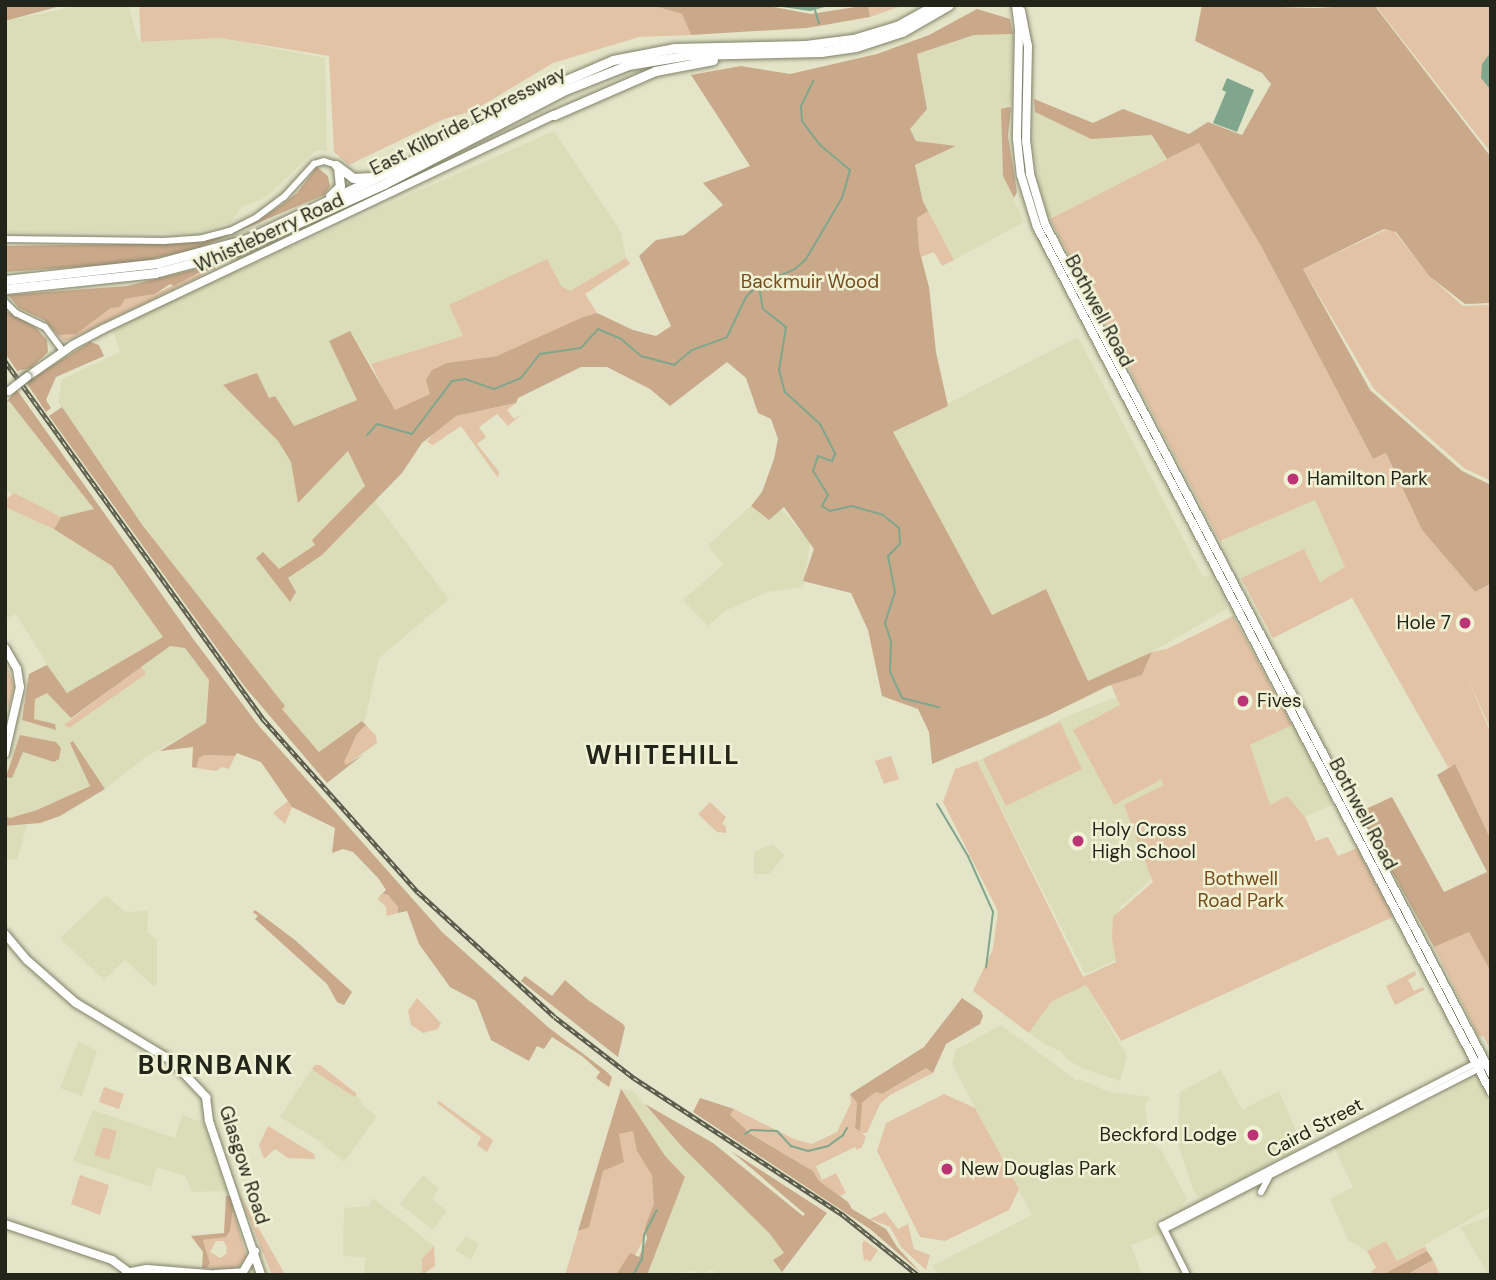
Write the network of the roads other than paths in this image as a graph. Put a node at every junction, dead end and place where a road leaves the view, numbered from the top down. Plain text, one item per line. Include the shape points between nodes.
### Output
1 (935, 5) edge
2 (949, 5) edge
3 (1017, 5) edge
4 (764, 54) junction
5 (554, 115) joint
6 (337, 167) junction
7 (379, 177) junction
8 (322, 205) junction
9 (5, 239) edge
10 (5, 280) edge
11 (5, 289) edge
12 (5, 302) edge
13 (63, 351) junction
14 (7, 392) edge
15 (5, 649) edge
16 (5, 753) edge
17 (5, 934) edge
18 (1483, 1066) edge
19 (1491, 1092) edge
20 (1270, 1175) junction
21 (1261, 1192) dead end
22 (5, 1224) edge
23 (1163, 1227) junction
24 (255, 1251) junction
25 (130, 1274) edge
26 (143, 1275) edge
27 (156, 1275) edge
28 (218, 1275) edge
29 (261, 1275) edge
30 (268, 1275) edge
31 (1187, 1275) edge

1 - 7 highway, East Kilbride Expressway via 897,26 853,39 806,45 675,48 613,60
2 - 4 highway, East Kilbride Expressway via 914,27 874,43 828,52
3 - 18 main road, Bothwell Road via 1027,30 1030,174 1045,224
4 - 5 highway via 655,71
4 - 11 highway, East Kilbride Expressway via 671,57 599,75 310,220 222,256 145,275
5 - 13 main road, Whistleberry Road
6 - 7 highway via 353,178
6 - 8 highway via 340,186
6 - 9 street via 324,161 314,164 288,194 257,217 203,238
7 - 8 highway, East Kilbride Expressway
8 - 10 highway, East Kilbride Expressway via 247,239 174,260
12 - 13 street via 45,327
13 - 14 main road, Whistleberry Road, bridge
15 - 16 main road via 17,669 20,687
17 - 24 main road, Glasgow Road via 76,1003 172,1061 206,1097 209,1121
18 - 19 main road, Bothwell Road
18 - 20 street, Caird Street
18 - 23 street, Caird Street
20 - 21 street
20 - 23 street, Caird Street
22 - 25 main road via 112,1260
23 - 31 street
24 - 28 main road via 243,1272
24 - 29 main road, Glasgow Road
24 - 30 main road, Glasgow Road
25 - 28 main road via 138,1269
26 - 27 main road

